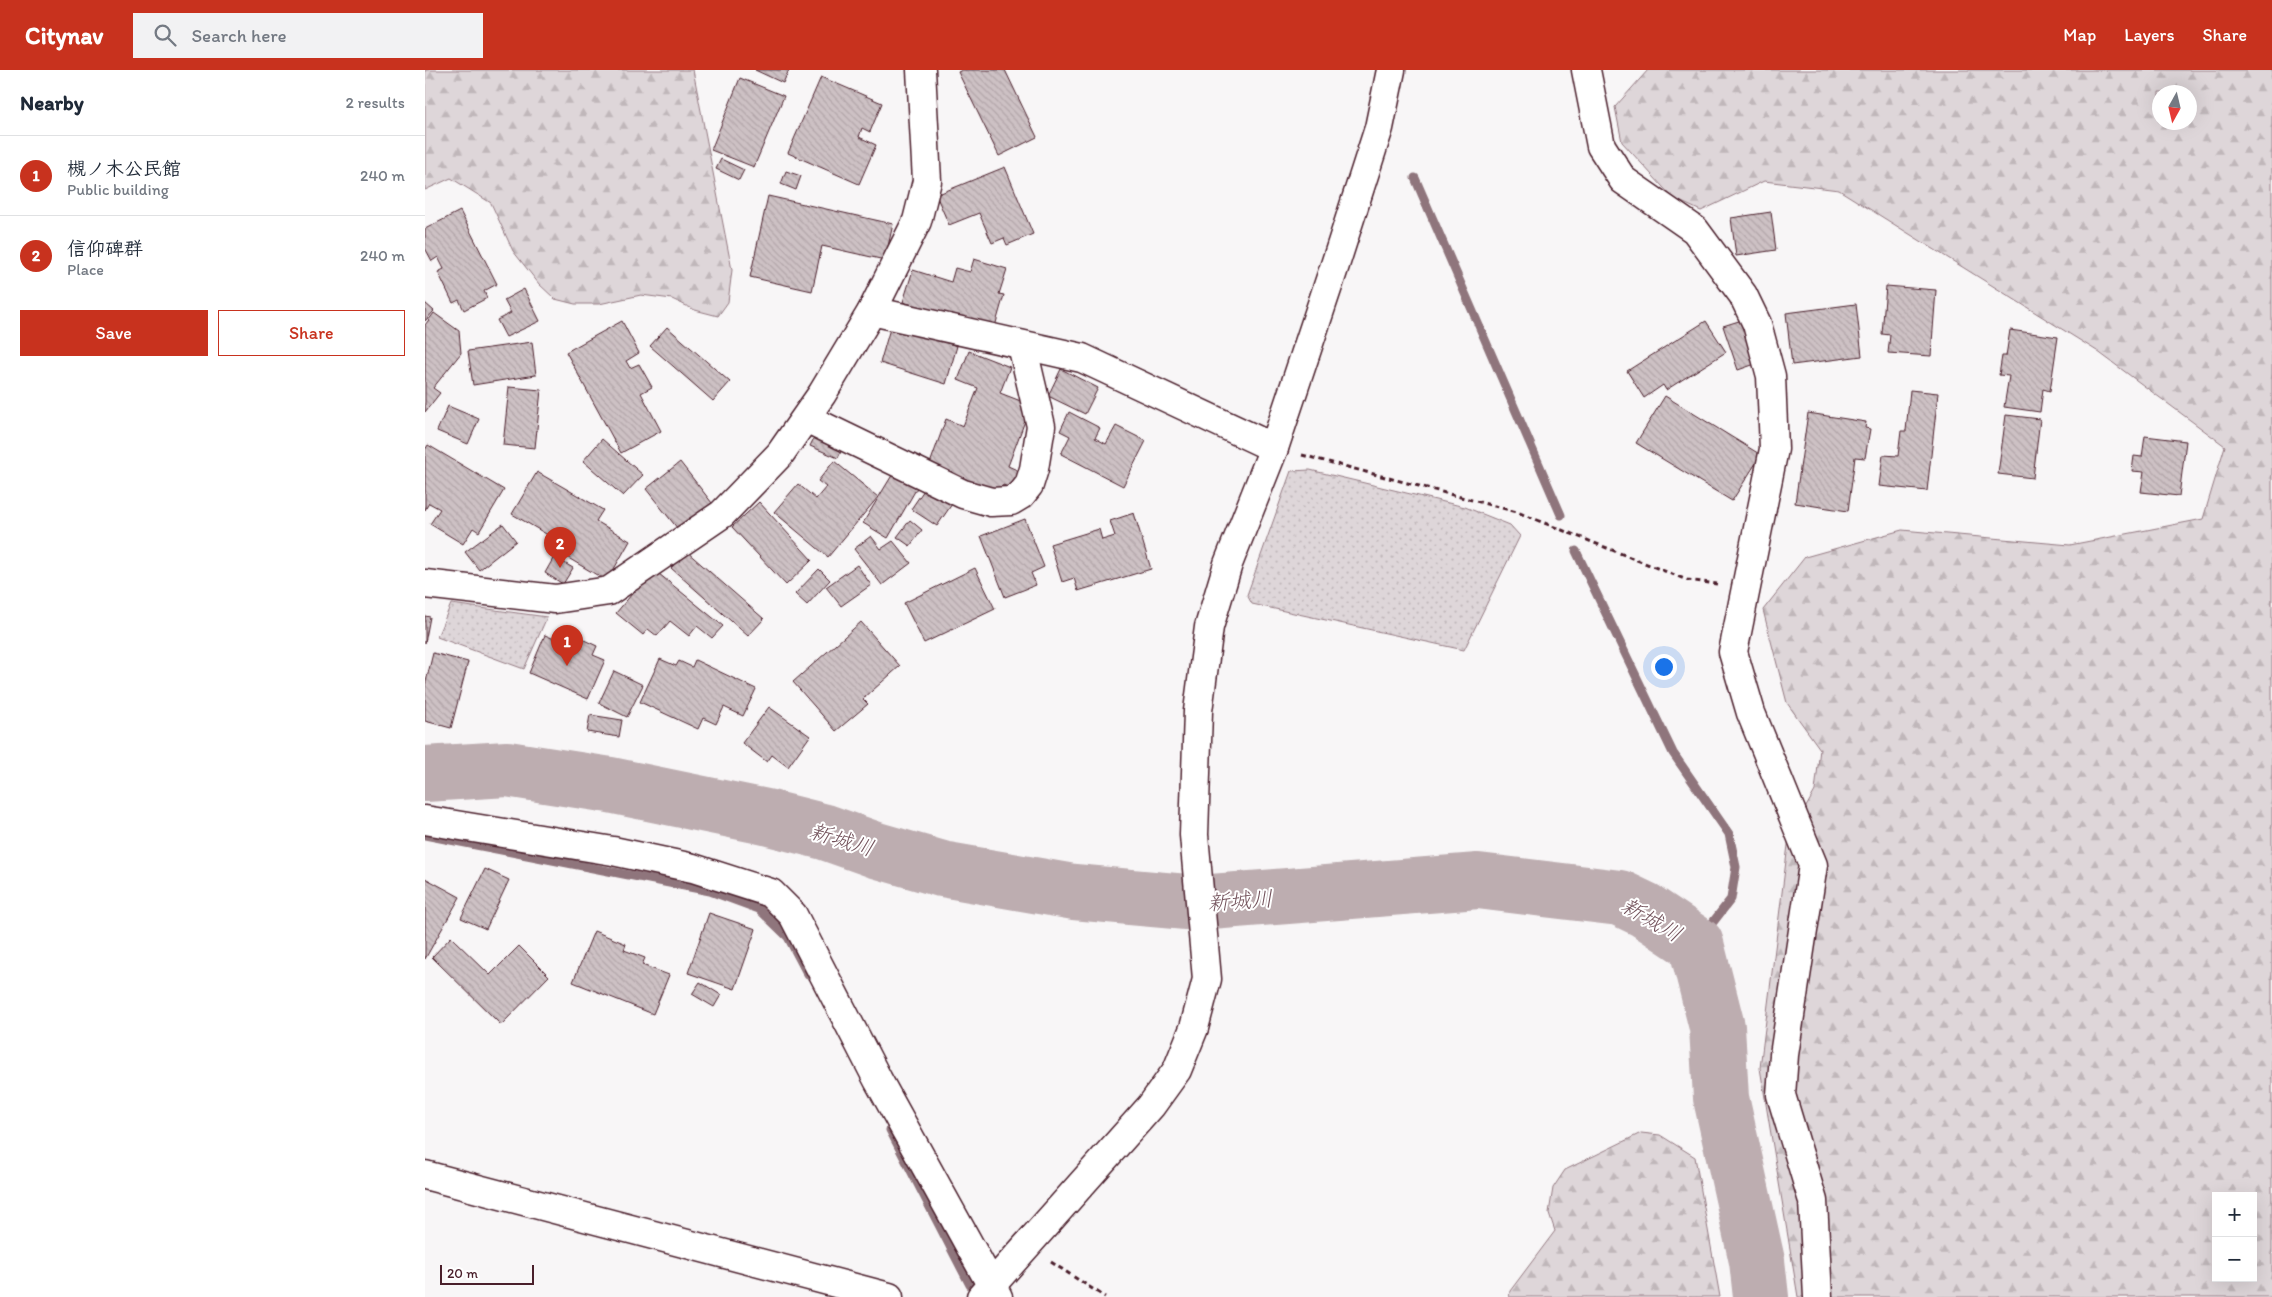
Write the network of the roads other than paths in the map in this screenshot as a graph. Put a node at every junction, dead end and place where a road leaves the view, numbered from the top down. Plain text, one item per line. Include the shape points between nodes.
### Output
1 (921, 70) edge
2 (1391, 70) edge
3 (1586, 70) edge
4 (872, 311) junction
5 (1022, 345) junction
6 (805, 418) junction
7 (1274, 448) junction
8 (425, 584) edge
9 (425, 820) edge
10 (425, 1175) edge
11 (990, 1293) edge
12 (889, 1297) edge
13 (1818, 1297) edge

1 - 4 street via 927,182 917,221
2 - 7 street via 1379,128
3 - 13 street via 1601,146 1623,180 1695,230 1743,295 1757,324 1771,376 1774,449 1733,652 1751,714 1813,865 1784,1055 1781,1095 1813,1201
4 - 5 street
4 - 6 street
5 - 6 street via 1041,426 1029,485 1021,496 1011,501 991,502 963,494
5 - 7 street via 1082,358
6 - 8 street via 780,454 722,514 609,591 555,599
7 - 11 street via 1228,564 1209,627 1198,712 1194,834 1207,979 1194,1028 1177,1070 1151,1106 1026,1245
9 - 11 street via 613,850 693,868 771,892 793,914
10 - 12 street

